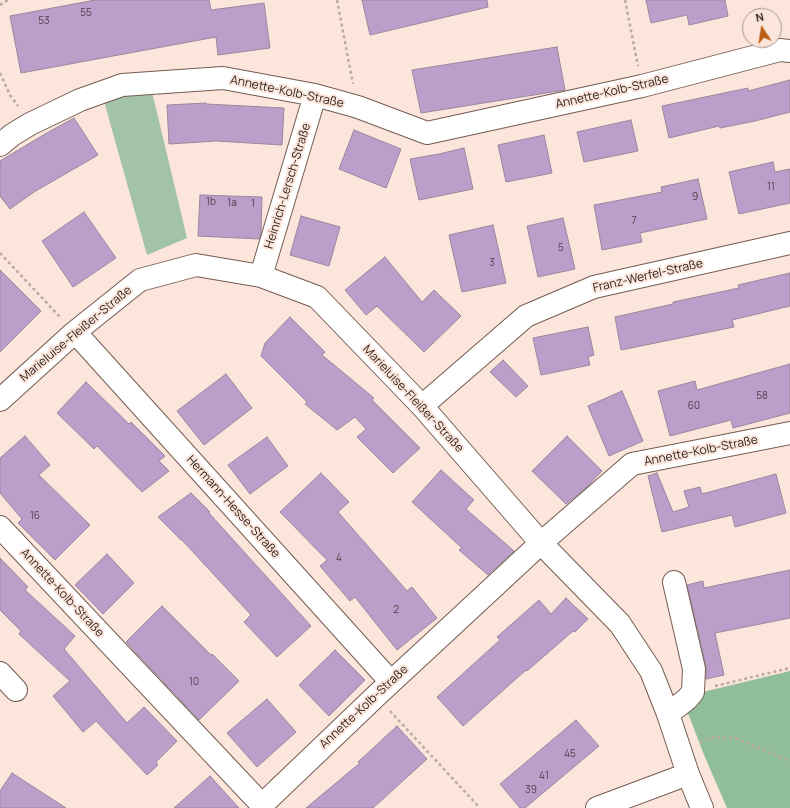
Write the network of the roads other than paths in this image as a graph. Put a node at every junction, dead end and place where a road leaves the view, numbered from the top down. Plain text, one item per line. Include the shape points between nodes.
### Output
1 (790, 51) edge
2 (315, 95) junction
3 (0, 145) edge
4 (790, 243) edge
5 (261, 276) junction
6 (75, 332) junction
7 (0, 400) edge
8 (422, 406) junction
9 (790, 433) edge
10 (0, 527) edge
11 (541, 543) junction
12 (674, 582) dead end
13 (0, 672) edge
14 (383, 689) junction
15 (16, 690) dead end
16 (668, 714) junction
17 (688, 774) junction
18 (597, 808) edge
19 (702, 808) edge

1 - 2 street, Annette-Kolb-Straße via 780,50 642,86 427,133 358,107
2 - 3 street, Annette-Kolb-Straße via 223,78 122,85 80,100 30,124
2 - 5 street, Heinrich-Lersch-Straße
4 - 8 street, Franz-Werfel-Straße via 594,287 526,316
5 - 6 street, Marieluise-Fleißer-Straße via 196,265 140,280
5 - 8 street, Marieluise-Fleißer-Straße via 317,297
6 - 7 street, Marieluise-Fleißer-Straße
6 - 14 street, Hermann-Hesse-Straße
8 - 11 street, Marieluise-Fleißer-Straße
9 - 11 street, Annette-Kolb-Straße via 632,464
10 - 14 street, Annette-Kolb-Straße via 262,805
11 - 14 street, Annette-Kolb-Straße
11 - 16 street, Marieluise-Fleißer-Straße via 620,624 651,671
12 - 16 street via 694,669 693,692
13 - 15 street
16 - 17 street, Marieluise-Fleißer-Straße
17 - 18 street
17 - 19 street, Marieluise-Fleißer-Straße

